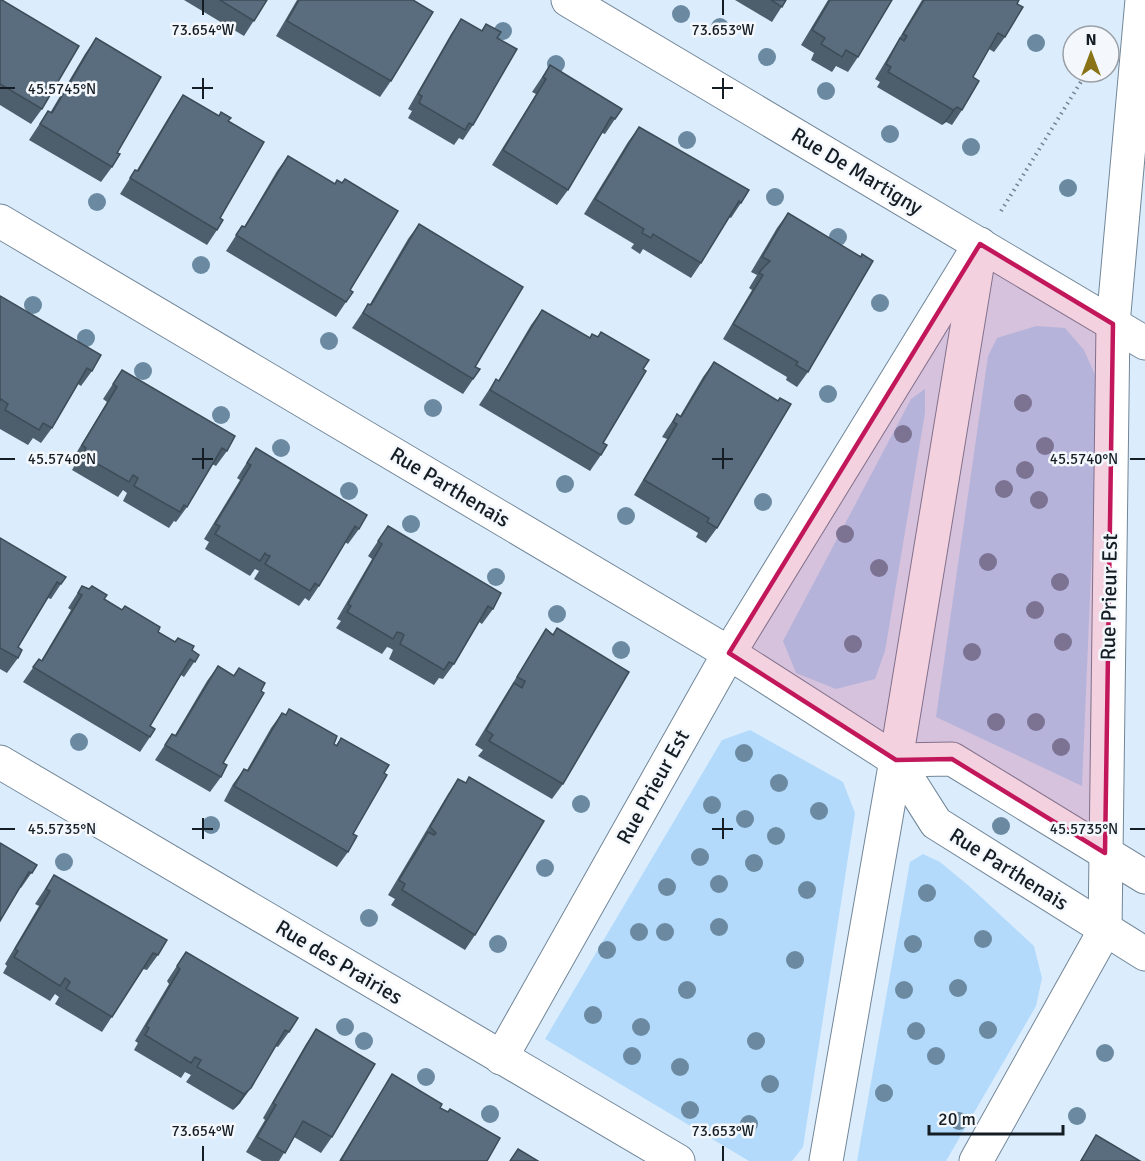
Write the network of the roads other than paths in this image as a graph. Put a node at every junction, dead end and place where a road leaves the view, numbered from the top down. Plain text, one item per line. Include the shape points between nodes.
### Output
1 (568, 0) edge
2 (1142, 0) edge
3 (0, 221) edge
4 (980, 244) junction
5 (1113, 324) junction
6 (1145, 343) edge
7 (729, 653) junction
8 (896, 760) junction
9 (0, 762) edge
10 (1105, 853) junction
11 (1145, 877) edge
12 (1105, 930) junction
13 (1145, 954) edge
14 (501, 1058) junction
15 (678, 1161) edge
16 (826, 1161) edge
17 (976, 1161) edge

1 - 4 street, Rue De Martigny
2 - 5 street, Rue Prieur Est
3 - 7 street, Rue Parthenais
4 - 5 street, Rue De Martigny
4 - 7 street, Rue Prieur Est
4 - 8 street
5 - 6 street, Rue De Martigny
5 - 10 street, Rue Prieur Est
7 - 8 street, Rue Parthenais
7 - 14 street, Rue Prieur Est
8 - 10 street via 952,759
8 - 12 street, Rue Parthenais via 936,823
8 - 16 street
9 - 14 street, Rue des Prairies
10 - 11 street
10 - 12 street, Rue Prieur Est
12 - 13 street, Rue Parthenais
12 - 17 street, Rue Prieur Est
14 - 15 street, Rue des Prairies

